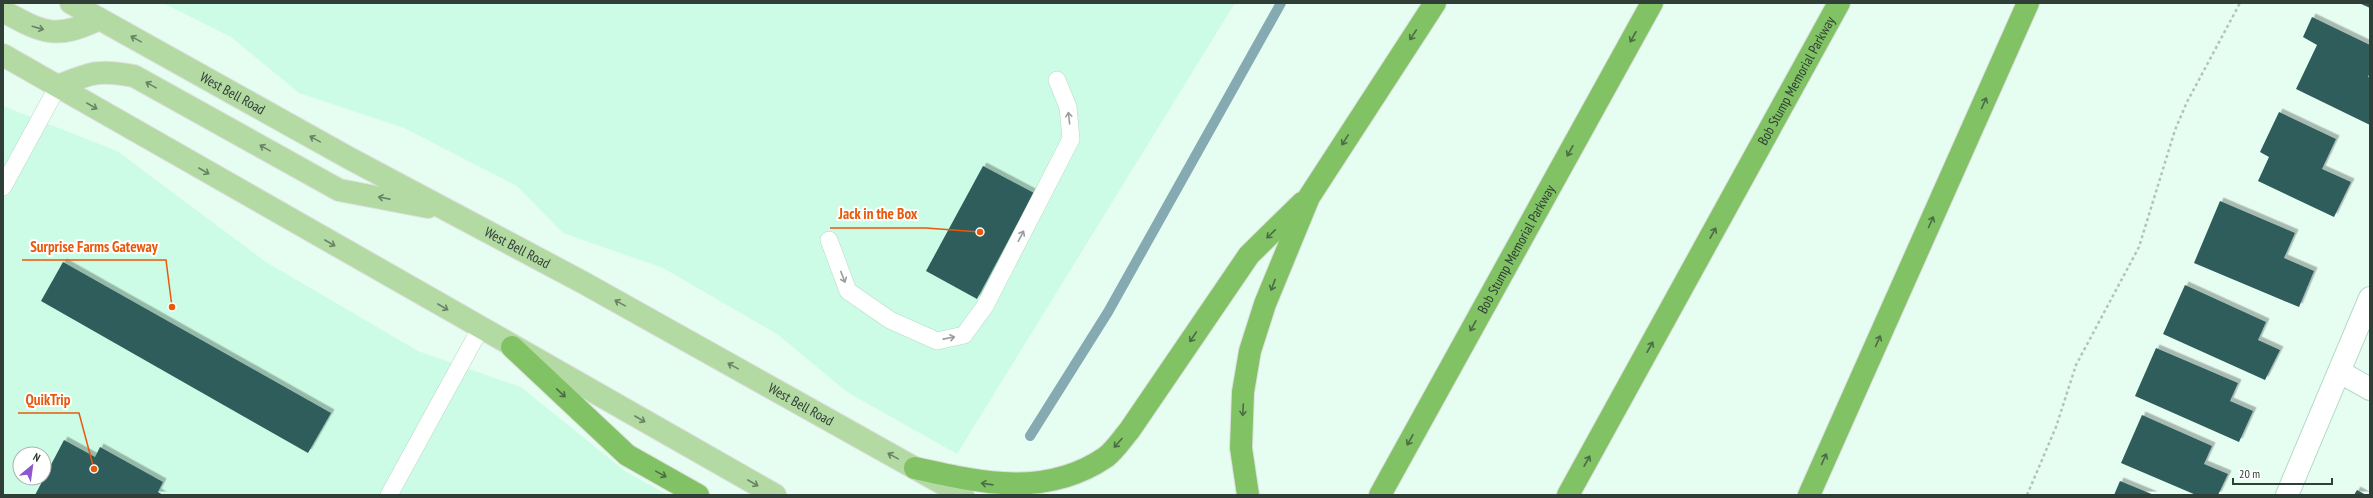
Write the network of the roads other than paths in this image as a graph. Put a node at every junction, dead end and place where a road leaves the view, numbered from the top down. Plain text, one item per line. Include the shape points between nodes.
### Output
1 (71, 3) edge
2 (1435, 3) edge
3 (1652, 3) edge
4 (1839, 3) edge
5 (2028, 3) edge
6 (3, 11) edge
7 (99, 19) junction
8 (3, 55) edge
9 (1057, 80) dead end
10 (58, 86) junction
11 (3, 187) edge
12 (1309, 197) junction
13 (449, 211) junction
14 (829, 240) dead end
15 (2370, 298) edge
16 (480, 329) junction
17 (512, 347) junction
18 (2340, 372) junction
19 (2370, 389) edge
20 (915, 468) junction
21 (389, 495) edge
22 (698, 495) edge
23 (775, 495) edge
24 (963, 495) edge
25 (1248, 495) edge
26 (1380, 495) edge
27 (1568, 495) edge
28 (1808, 495) edge
29 (2286, 495) edge

1 - 7 main road, West Bell Road
2 -> 12 highway
3 -> 26 highway, Bob Stump Memorial Parkway
27 -> 4 highway, Bob Stump Memorial Parkway
28 -> 5 highway
6 -> 7 main road via 36,29 60,32 79,29
13 -> 7 main road, West Bell Road
8 - 10 main road
14 -> 9 lane via 848,291 890,320 937,341 964,336 985,306 1071,139 1068,106
10 - 11 lane
13 -> 10 main road via 339,190 134,76 107,71 86,74
10 -> 16 main road
12 -> 20 highway via 1249,255 1129,431 1107,456 1069,479 1041,485 1011,487 975,482
12 -> 25 highway via 1265,304 1250,351 1243,392 1241,448
20 -> 13 main road, West Bell Road
15 - 18 street
16 - 17 main road
16 - 21 lane
17 -> 22 highway via 627,455
17 -> 23 main road
18 - 19 street
18 - 29 street
20 - 24 main road, West Bell Road

